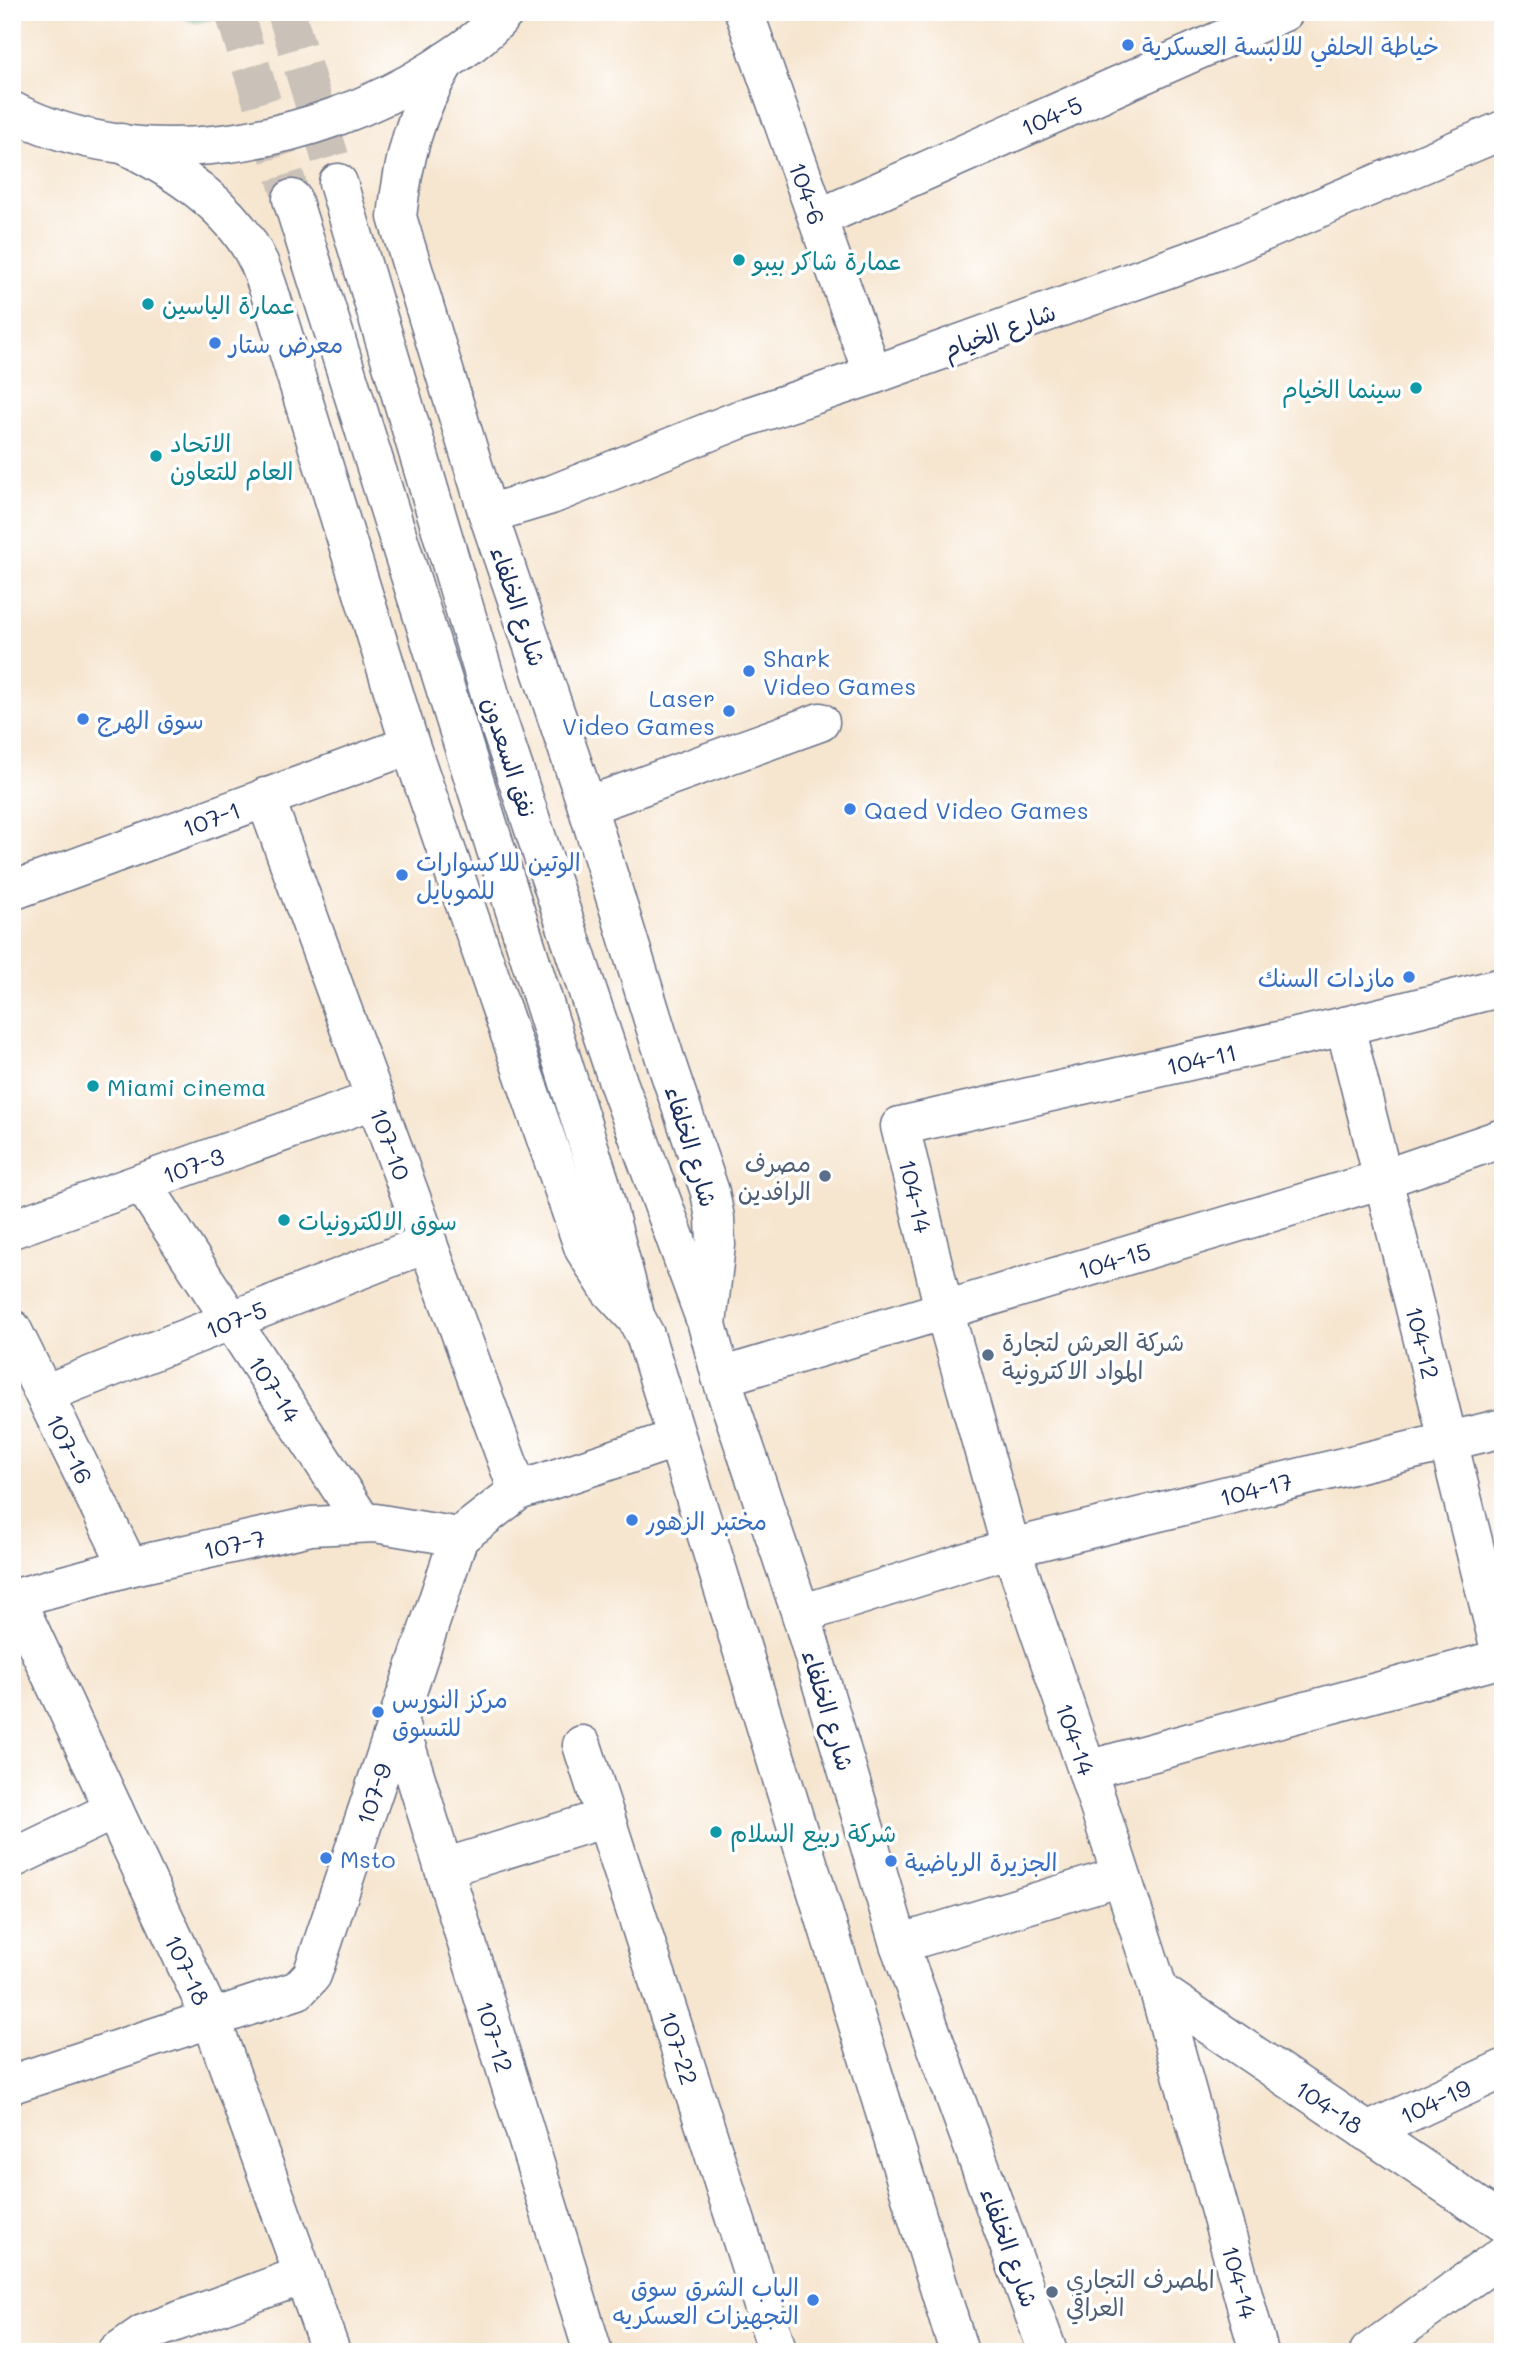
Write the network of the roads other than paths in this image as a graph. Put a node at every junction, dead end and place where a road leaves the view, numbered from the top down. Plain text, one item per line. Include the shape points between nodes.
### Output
1 (744, 12) edge
2 (1284, 12) edge
3 (507, 13) edge
4 (446, 61) junction
5 (17, 116) edge
6 (1503, 130) edge
7 (121, 143) junction
8 (338, 183) tunnel mouth
9 (292, 199) tunnel mouth
10 (818, 218) junction
11 (873, 375) junction
12 (488, 514) junction
13 (820, 722) dead end
14 (410, 745) junction
15 (265, 797) junction
16 (587, 806) junction
17 (12, 891) edge
18 (1503, 987) edge
19 (1345, 1027) junction
20 (376, 1099) junction
21 (900, 1126) joint
22 (1503, 1138) edge
23 (1382, 1179) junction
24 (142, 1183) junction
25 (12, 1229) edge
26 (428, 1243) junction
27 (944, 1310) junction
28 (636, 1318) junction
29 (231, 1320) junction
30 (707, 1324) junction
31 (12, 1329) edge
32 (721, 1377) junction
33 (44, 1394) junction
34 (1503, 1428) edge
35 (676, 1439) junction
36 (1449, 1441) junction
37 (518, 1491) junction
38 (363, 1523) junction
39 (459, 1537) junction
40 (1011, 1548) junction
41 (129, 1567) junction
42 (14, 1599) edge
43 (801, 1614) junction
44 (1503, 1658) edge
45 (398, 1720) junction
46 (582, 1745) dead end
47 (1087, 1770) junction
48 (114, 1810) junction
49 (606, 1818) junction
50 (12, 1859) edge
51 (444, 1868) junction
52 (1121, 1875) junction
53 (899, 1944) junction
54 (1159, 1991) junction
55 (211, 2018) junction
56 (1503, 2068) edge
57 (12, 2084) edge
58 (1367, 2132) junction
59 (1503, 2222) edge
60 (1503, 2255) edge
61 (303, 2275) junction
62 (117, 2352) edge
63 (331, 2352) edge
64 (593, 2352) edge
65 (778, 2352) edge
66 (959, 2352) edge
67 (1048, 2352) edge
68 (1259, 2352) edge
69 (1369, 2352) edge

1 - 10 street, 104-6
2 - 10 street, 104-5
3 - 4 street
4 - 7 street via 383,98 299,129 199,146
4 - 12 street, شارع الخلفاء via 409,141 397,217
5 - 7 street
6 - 11 street, شارع الخيام via 1225,248
7 - 14 street via 188,181 232,222 258,261
8 - 30 street, نفق السعدون via 497,718 618,1082
9 - 28 street, نفق السعدون via 601,1185
10 - 11 street, 104-6
11 - 12 street, شارع الخيام via 741,419 551,495
12 - 16 street, شارع الخلفاء
13 - 16 street
14 - 15 street, 107-1
14 - 28 street via 584,1249 610,1290
15 - 17 street, 107-1
15 - 20 street, 107-10
16 - 30 street, شارع الخلفاء via 709,1192 716,1245
18 - 19 street, 104-11
19 - 21 street, 104-11
19 - 23 street, 104-12
20 - 24 street, 107-3
20 - 26 street, 107-10
21 - 27 street, 104-14
22 - 23 street, 104-15
23 - 27 street, 104-15
23 - 36 street, 104-12
24 - 25 street, 107-3
24 - 29 street, 107-14
26 - 29 street, 107-5
26 - 37 street, 107-10
27 - 32 street, 104-15
27 - 40 street, 104-14
28 - 35 street
29 - 33 street, 107-5
29 - 38 street, 107-14
30 - 32 street, شارع الخلفاء
31 - 33 street, 107-16
32 - 43 street, شارع الخلفاء
33 - 41 street, 107-16
34 - 36 street, 104-17
35 - 37 street
35 - 66 street
36 - 40 street, 104-17
36 - 44 street, 104-12
37 - 39 street
38 - 39 street, 107-7
38 - 41 street, 107-7 via 310,1526
39 - 45 street, 107-9
40 - 43 street, 104-17
40 - 47 street, 104-14
41 - 42 street, 107-7
42 - 48 street, 107-18
43 - 53 street, شارع الخلفاء
44 - 47 street
45 - 51 street, 107-12
45 - 55 street, 107-9 via 312,1975 298,1990
46 - 49 street, 107-22
47 - 52 street, 104-14
48 - 50 street
48 - 55 street, 107-18
49 - 51 street
49 - 65 street, 107-22
51 - 64 street, 107-12
52 - 53 street
52 - 54 street, 104-14
53 - 67 street, شارع الخلفاء
54 - 58 street, 104-18
54 - 68 street, 104-14
55 - 57 street, 107-9
55 - 61 street, 107-18
56 - 58 street, 104-19
58 - 59 street, 104-18
60 - 69 street
61 - 62 street via 143,2334
61 - 63 street, 107-18

